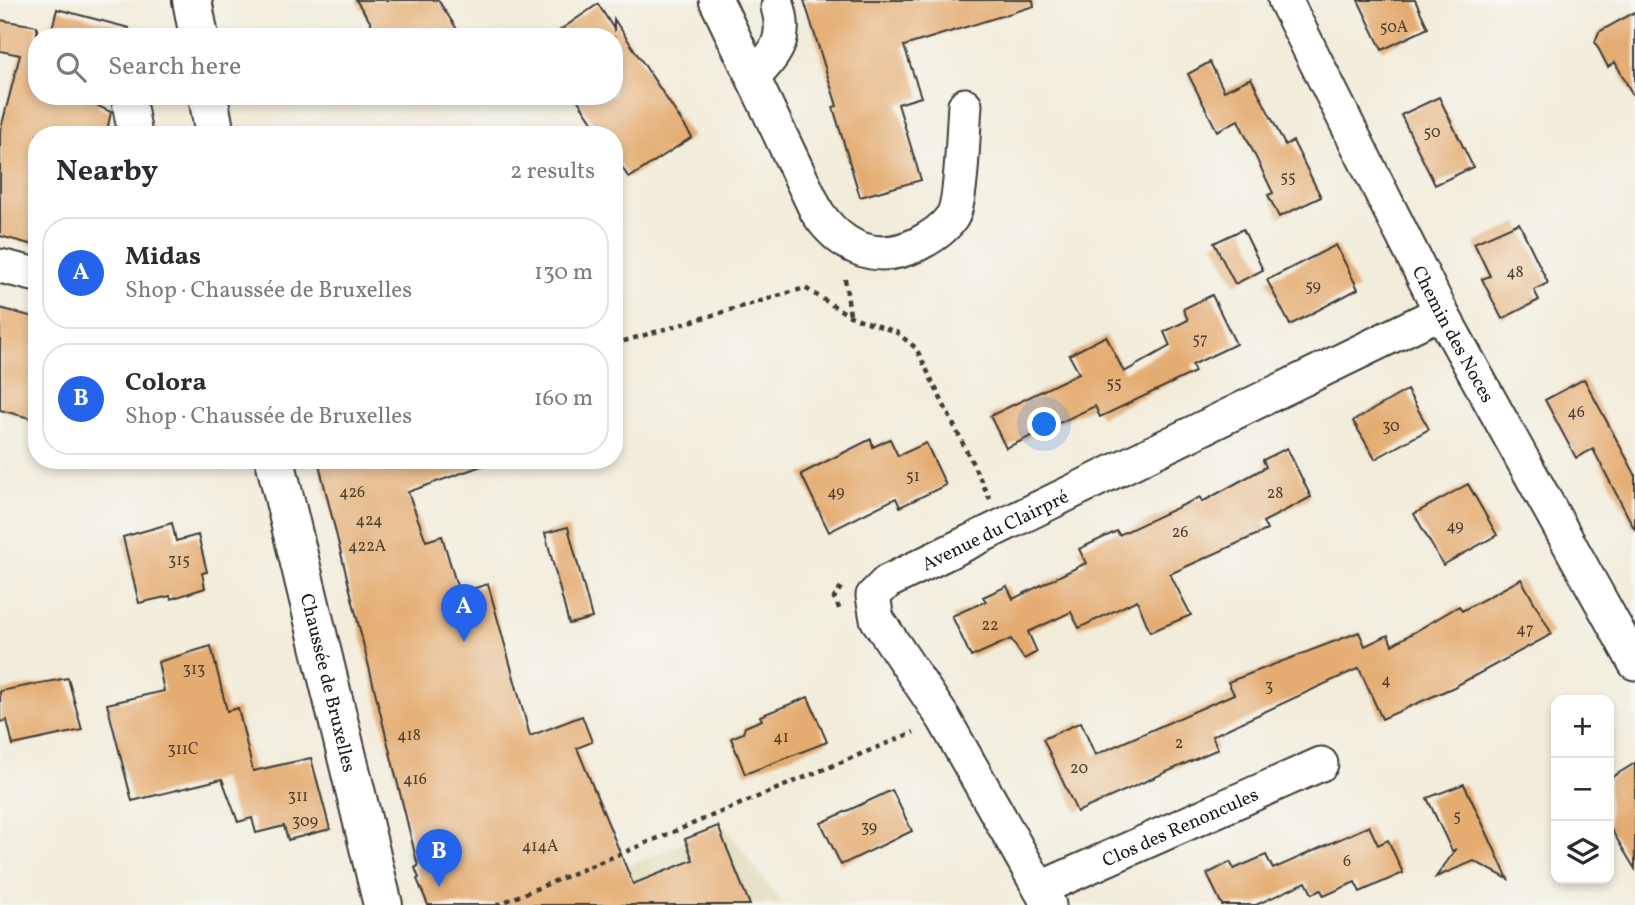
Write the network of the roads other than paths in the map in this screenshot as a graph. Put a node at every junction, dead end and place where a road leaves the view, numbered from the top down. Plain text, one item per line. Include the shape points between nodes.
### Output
1 (716, 0) edge
2 (1285, 0) edge
3 (778, 7) dead end
4 (754, 78) junction
5 (130, 105) edge
6 (210, 105) edge
7 (965, 105) dead end
8 (133, 126) edge
9 (213, 126) edge
10 (0, 266) edge
11 (28, 273) edge
12 (1441, 312) junction
13 (277, 469) edge
14 (1635, 663) edge
15 (1321, 764) dead end
16 (1045, 897) edge
17 (383, 905) edge

1 - 4 street
2 - 12 street, Chemin des Noces
3 - 4 street via 782,40
4 - 7 street via 783,146 829,230 862,251 881,255 922,242 952,217 959,196
5 - 8 street
6 - 9 main road
10 - 11 street
12 - 14 street, Chemin des Noces
12 - 16 street, Avenue du Clairpré via 887,582 873,596 877,619 944,719
13 - 17 main road, Chaussée de Bruxelles
15 - 16 street, Clos des Renoncules

